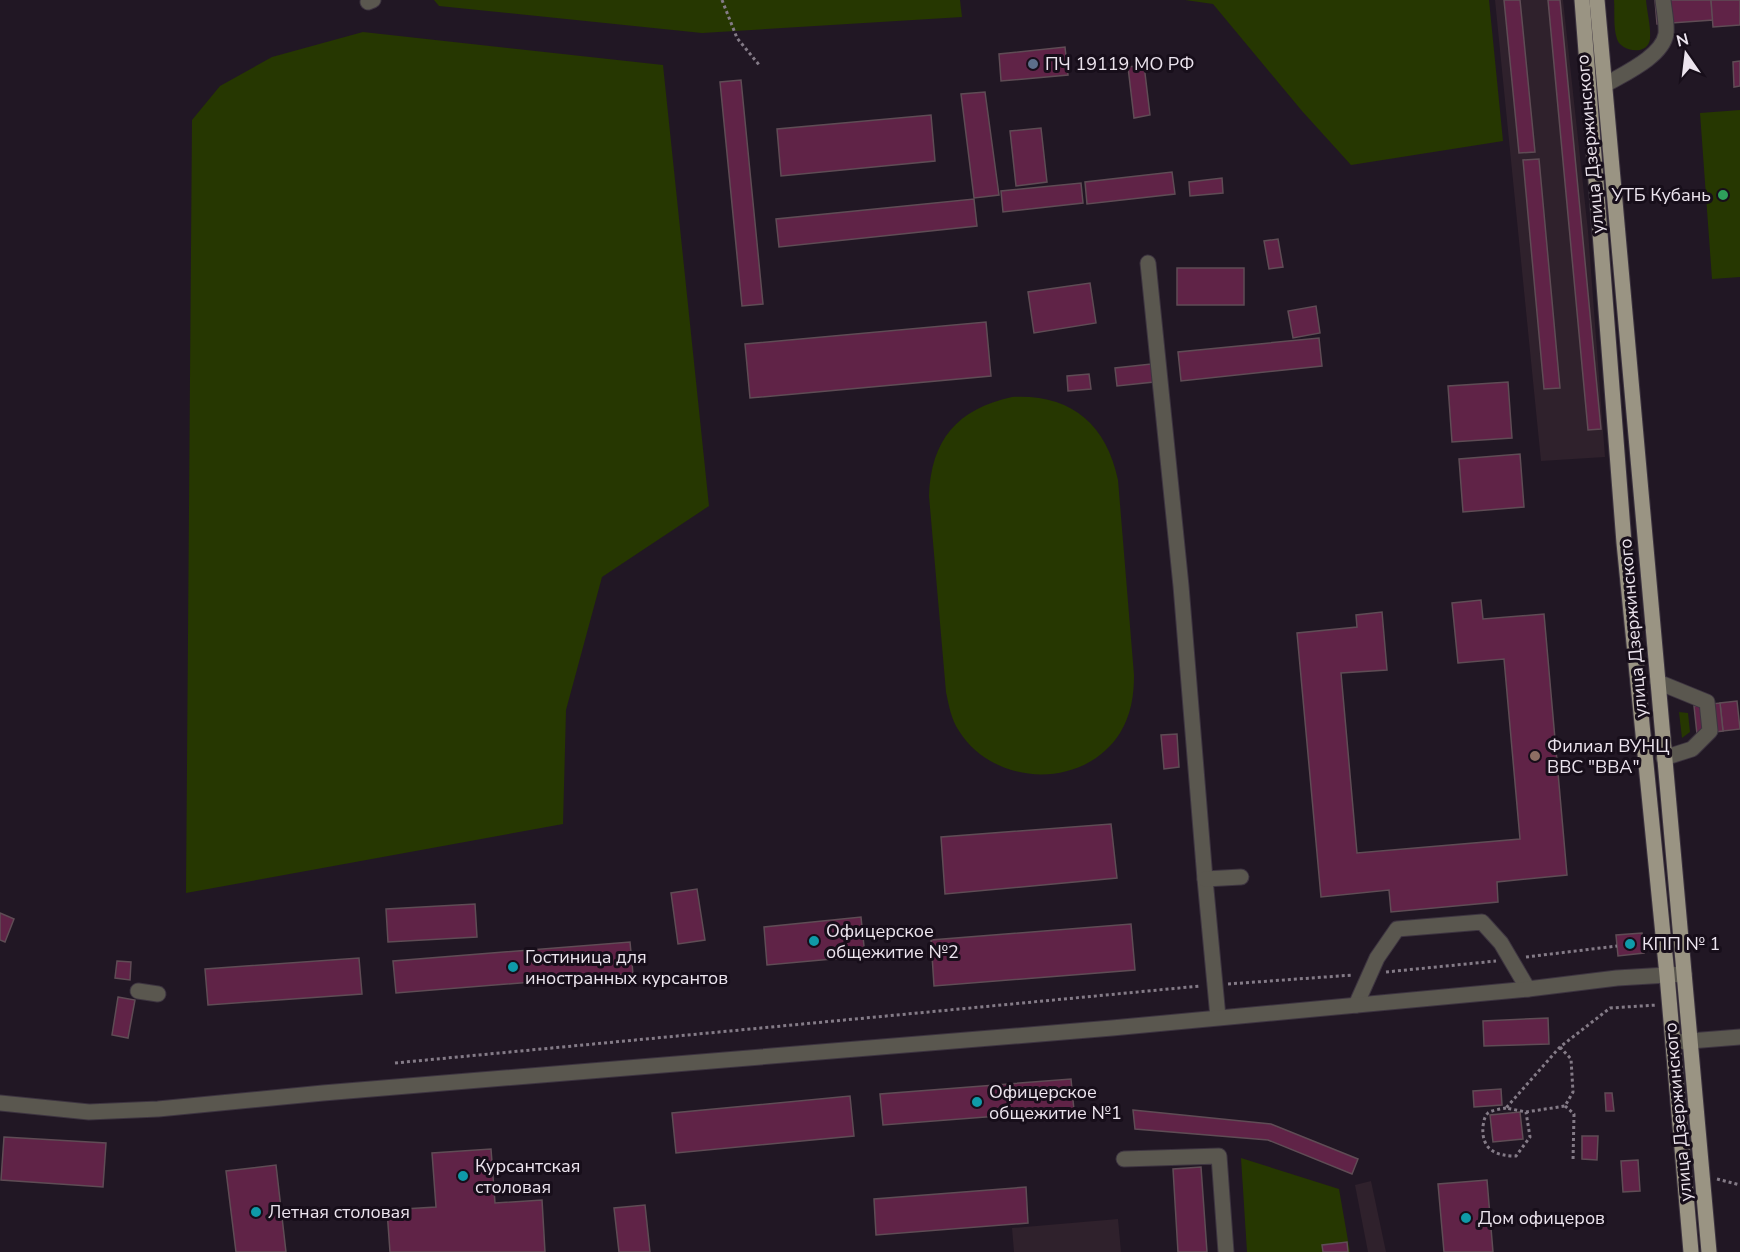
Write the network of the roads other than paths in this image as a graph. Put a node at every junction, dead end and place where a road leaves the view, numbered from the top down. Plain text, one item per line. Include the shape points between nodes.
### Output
1 (1582, 0) edge
2 (1597, 0) edge
3 (1663, 0) edge
4 (1605, 85) junction
5 (1148, 263) dead end
6 (1645, 540) junction
7 (1624, 543) junction
8 (1658, 682) junction
9 (1664, 758) junction
10 (1241, 877) dead end
11 (1205, 879) junction
12 (1684, 974) junction
13 (1667, 975) junction
14 (1528, 989) junction
15 (138, 991) dead end
16 (158, 994) dead end
17 (1356, 1005) junction
18 (1218, 1017) junction
19 (1740, 1037) edge
20 (1692, 1041) junction
21 (1673, 1042) junction
22 (0, 1103) edge
23 (1124, 1159) dead end
24 (1226, 1252) edge
25 (1691, 1252) edge
26 (1709, 1252) edge

1 - 7 main road, улица Дзержинского
2 - 4 main road, улица Дзержинского
3 - 4 street via 1666,35 1656,52
4 - 6 main road, улица Дзержинского
5 - 11 street via 1181,586
6 - 7 street
6 - 8 main road, улица Дзержинского
7 - 13 main road, улица Дзержинского
8 - 9 main road, улица Дзержинского
8 - 9 street via 1707,702 1710,731 1692,749
9 - 12 main road, улица Дзержинского
10 - 11 street
11 - 18 street
12 - 13 street
12 - 20 main road, улица Дзержинского
13 - 14 street
13 - 21 main road, улица Дзержинского
14 - 17 street
14 - 17 street via 1501,943 1482,922 1397,929 1377,958
15 - 16 street
17 - 18 street
18 - 22 street via 158,1109 89,1112
19 - 20 street
20 - 21 street
20 - 26 main road, улица Дзержинского
21 - 25 main road, улица Дзержинского
23 - 24 street via 1219,1156

